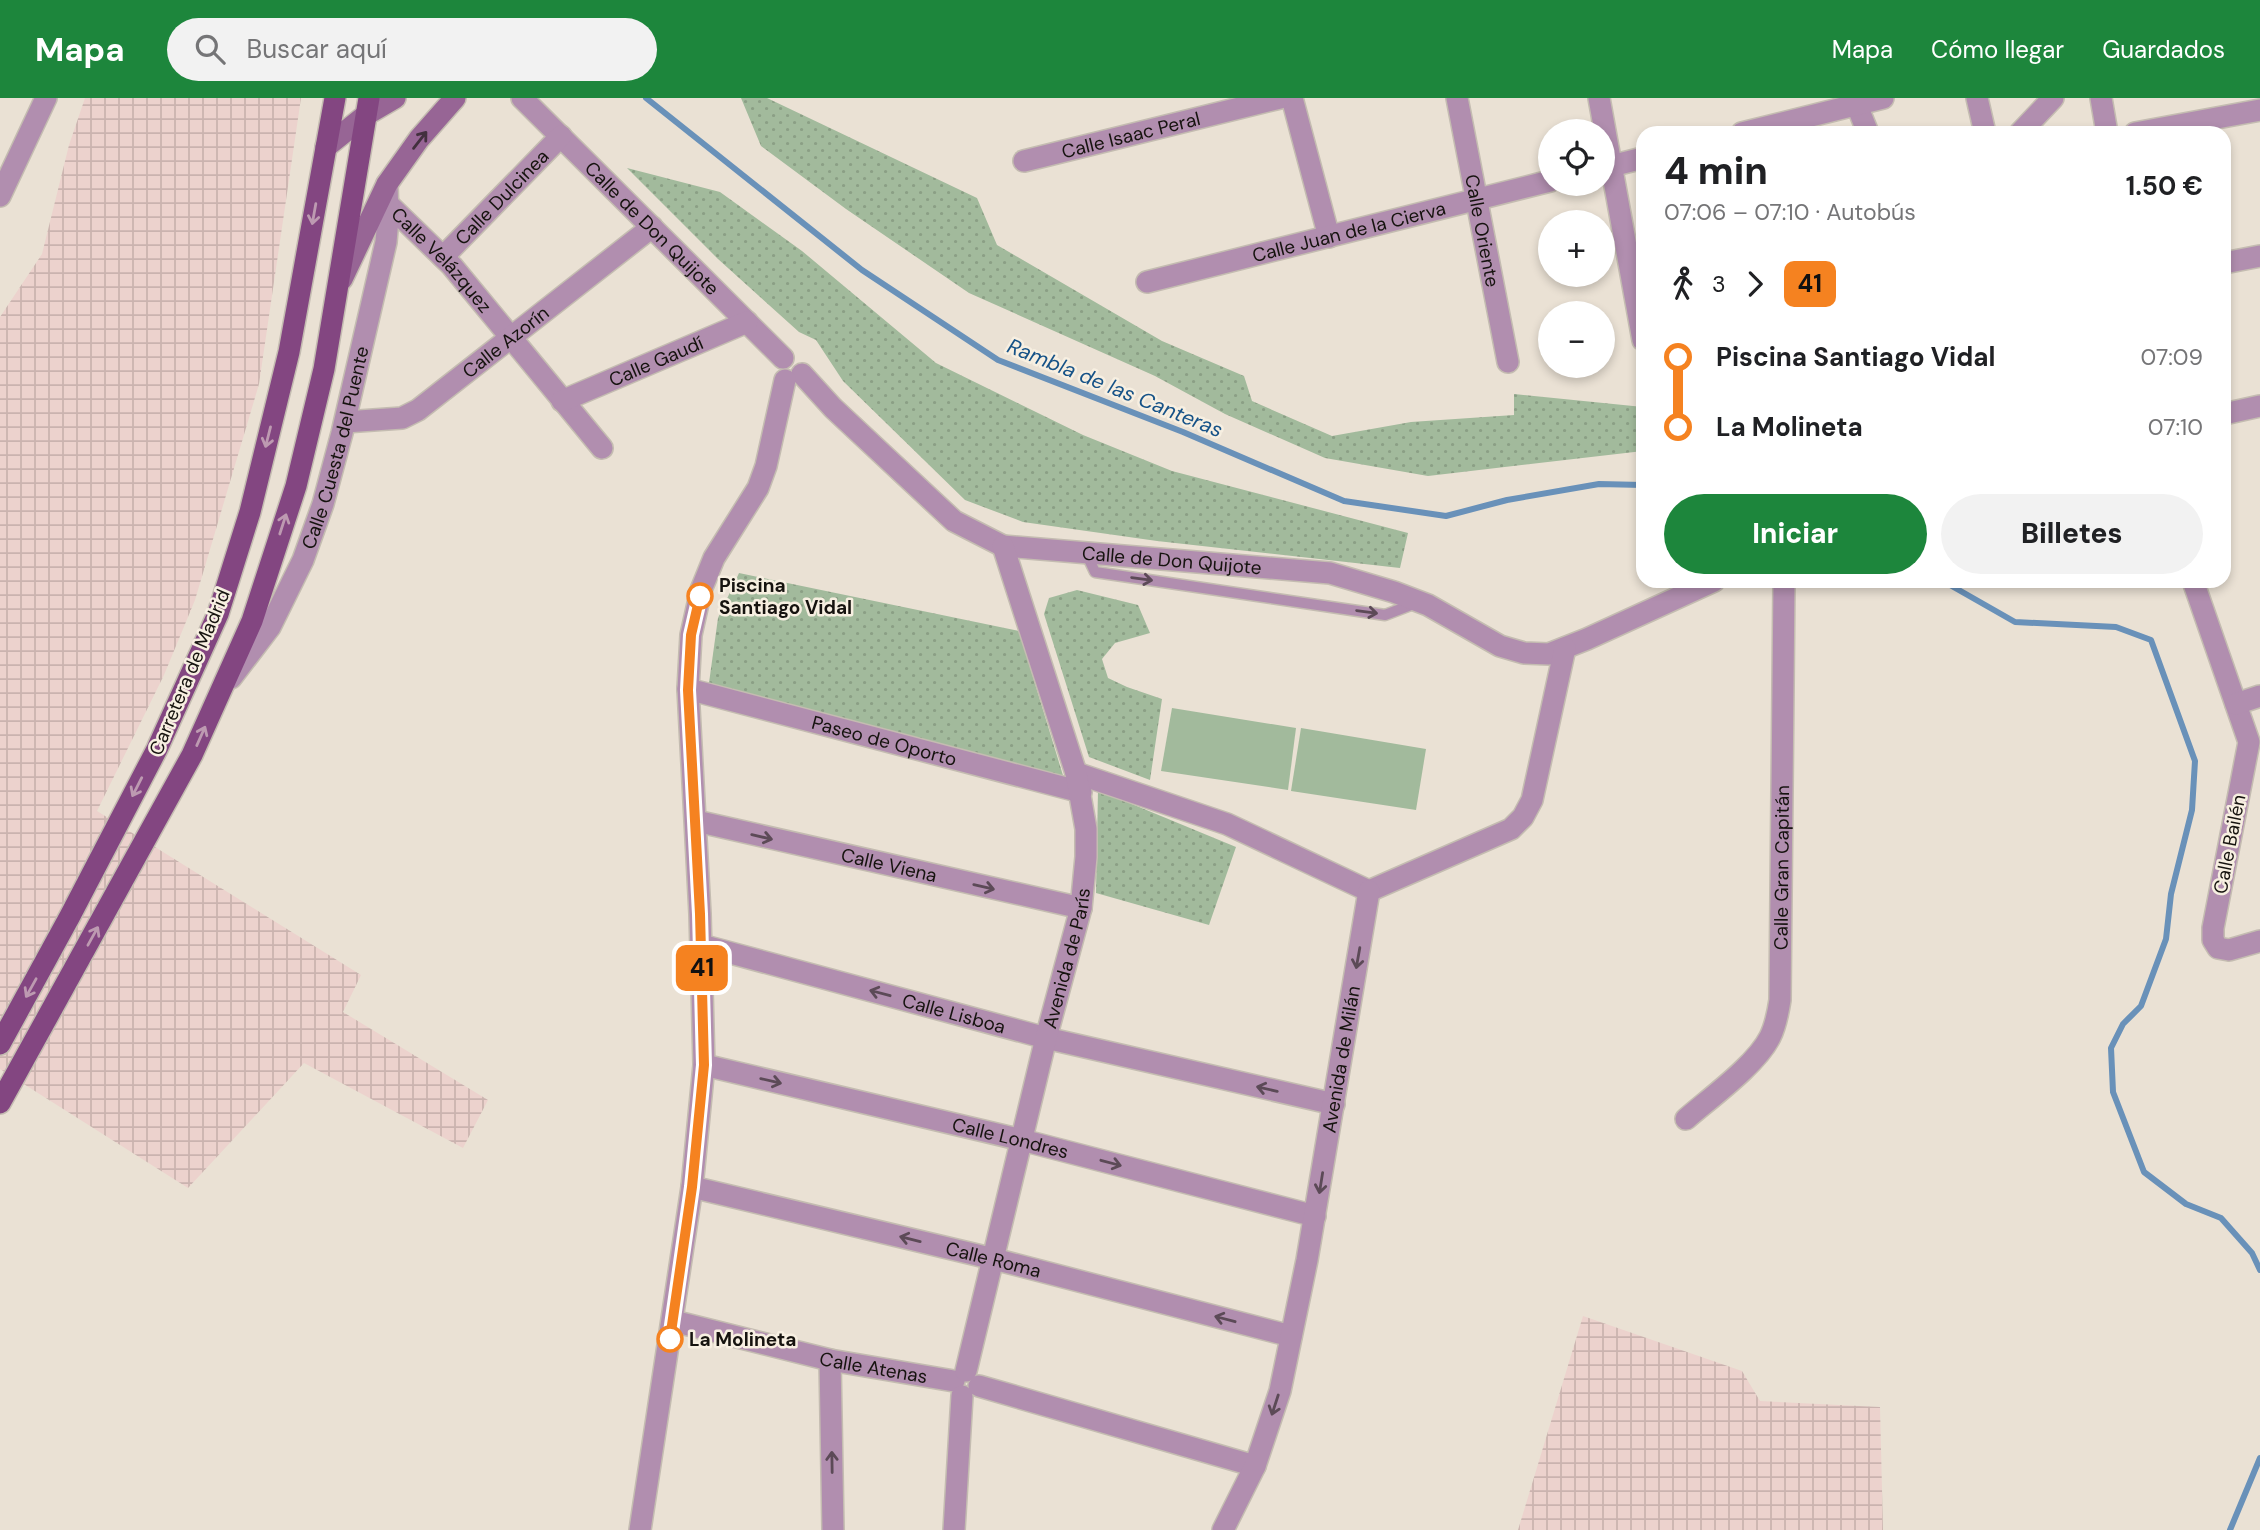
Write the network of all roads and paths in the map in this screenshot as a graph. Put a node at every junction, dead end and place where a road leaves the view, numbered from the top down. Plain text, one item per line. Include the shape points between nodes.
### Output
1 (46, 98) edge
2 (335, 98) edge
3 (395, 98) edge
4 (455, 98) edge
5 (522, 98) edge
6 (1280, 98) edge
7 (1292, 98) edge
8 (1457, 98) edge
9 (1599, 98) edge
10 (1883, 98) edge
11 (1977, 98) edge
12 (2053, 98) edge
13 (2101, 98) edge
14 (1855, 101) edge
15 (367, 107) edge
16 (2260, 110) edge
17 (1601, 119) edge
18 (1786, 126) edge
19 (1865, 126) edge
20 (1983, 126) edge
21 (2027, 126) edge
22 (2106, 126) edge
23 (2173, 126) edge
24 (561, 136) junction
25 (326, 147) junction
26 (1636, 160) edge
27 (1024, 161) dead end
28 (1615, 165) edge
29 (1538, 184) edge
30 (387, 194) junction
31 (0, 196) edge
32 (1613, 196) edge
33 (1477, 199) junction
34 (652, 227) junction
35 (1329, 237) junction
36 (2260, 256) edge
37 (443, 257) junction
38 (2231, 262) edge
39 (1147, 282) dead end
40 (336, 291) junction
41 (1636, 306) edge
42 (747, 322) junction
43 (511, 338) junction
44 (1508, 362) dead end
45 (793, 377) junction
46 (562, 401) junction
47 (2257, 412) edge
48 (2231, 414) edge
49 (345, 422) junction
50 (602, 448) dead end
51 (1003, 546) junction
52 (1086, 553) junction
53 (1699, 588) edge
54 (1784, 588) edge
55 (2195, 588) edge
56 (1419, 602) junction
57 (1565, 648) junction
58 (222, 690) junction
59 (688, 690) junction
60 (2260, 696) edge
61 (2236, 704) junction
62 (1078, 782) junction
63 (696, 821) junction
64 (1369, 891) junction
65 (1081, 908) junction
66 (2260, 941) edge
67 (701, 945) junction
68 (1046, 1038) junction
69 (0, 1044) edge
70 (704, 1065) junction
71 (0, 1102) edge
72 (1334, 1104) junction
73 (1686, 1119) dead end
74 (1022, 1140) junction
75 (692, 1187) junction
76 (1315, 1216) junction
77 (994, 1259) junction
78 (673, 1321) junction
79 (1291, 1336) junction
80 (830, 1360) junction
81 (965, 1384) junction
82 (1255, 1466) junction
83 (959, 1529) edge
84 (640, 1530) edge
85 (833, 1530) edge
86 (1223, 1530) edge

1 - 31 street
2 - 25 main road, Carretera de Madrid
3 - 15 main road
30 -> 4 main road via 419,139
5 - 24 street, Calle de Don Quijote
6 - 27 street, Calle Isaac Peral
7 - 35 street
8 - 33 street, Calle Oriente
9 - 17 street
10 - 14 street
11 - 20 street
12 - 21 street
13 - 22 street
14 - 18 street
14 - 19 street
15 - 25 main road
15 - 40 main road
16 - 23 street
24 - 34 street, Calle de Don Quijote
24 - 37 street, Calle Dulcinea
25 -> 69 main road, Carretera de Madrid via 289,352 250,512 218,614 157,749
26 - 28 street
29 - 33 street, Calle Juan de la Cierva
30 - 37 street, Calle Velázquez
30 - 40 main road
30 - 49 street, Calle Cuesta del Puente via 386,242
32 - 41 street
33 - 35 street, Calle Juan de la Cierva
33 - 44 street, Calle Oriente
34 - 42 street, Calle de Don Quijote
34 - 43 street, Calle Azorín
35 - 39 street, Calle Juan de la Cierva
36 - 38 street
37 - 43 street, Calle Velázquez
58 -> 40 main road via 252,621 296,486 324,369
42 - 45 street, Calle de Don Quijote via 783,358 779,375
42 - 46 street, Calle Gaudí
43 - 46 street, Calle Velázquez
43 - 49 street, Calle Azorín via 418,410 402,418
45 - 51 street, Calle de Don Quijote via 833,408 954,521
45 - 59 street via 758,488 714,558 701,590 691,635
46 - 50 street, Calle Velázquez
47 - 48 street
49 - 58 street, Calle Cuesta del Puente via 303,560 270,627
51 - 52 street, Calle de Don Quijote
51 - 62 street, Avenida de París
52 - 56 street, Calle de Don Quijote via 1330,573
52 -> 56 lane via 1095,572 1385,615
53 - 57 street, Calle de Don Quijote
54 - 73 street, Calle Gran Capitán via 1777,1020 1769,1040 1744,1068
55 - 61 street, Calle Bailén
56 - 57 street, Calle de Don Quijote via 1512,650 1549,654
57 - 64 street via 1532,800 1523,817 1511,829
71 -> 58 main road via 192,755
59 - 62 street, Paseo de Oporto
59 - 63 street
60 - 61 street
61 - 66 street, Calle Bailén via 2249,742 2213,940 2218,948 2229,950
62 - 64 street via 1227,824
62 - 65 street, Avenida de París via 1086,829
63 -> 65 street, Calle Viena
63 - 67 street
64 -> 72 street, Avenida de Milán
65 - 68 street, Avenida de París
68 -> 67 street, Calle Lisboa
67 - 70 street
72 -> 68 street, Calle Lisboa
68 - 74 street, Avenida de París
70 -> 74 street, Calle Londres
70 - 75 street
72 -> 76 street, Avenida de Milán
74 -> 76 street, Calle Londres
74 - 77 street, Avenida de París
77 -> 75 street, Calle Roma
75 - 78 street
76 - 79 street, Avenida de Milán
79 -> 77 street, Calle Roma
77 - 81 street, Avenida de París
78 - 80 street, Calle Atenas
78 - 84 street
79 -> 82 street, Avenida de Milán via 1280,1391
80 - 81 street, Calle Atenas
85 -> 80 street
81 - 82 street, Calle Atenas
81 - 83 street, Avenida de París
82 - 86 street, Avenida de Milán

